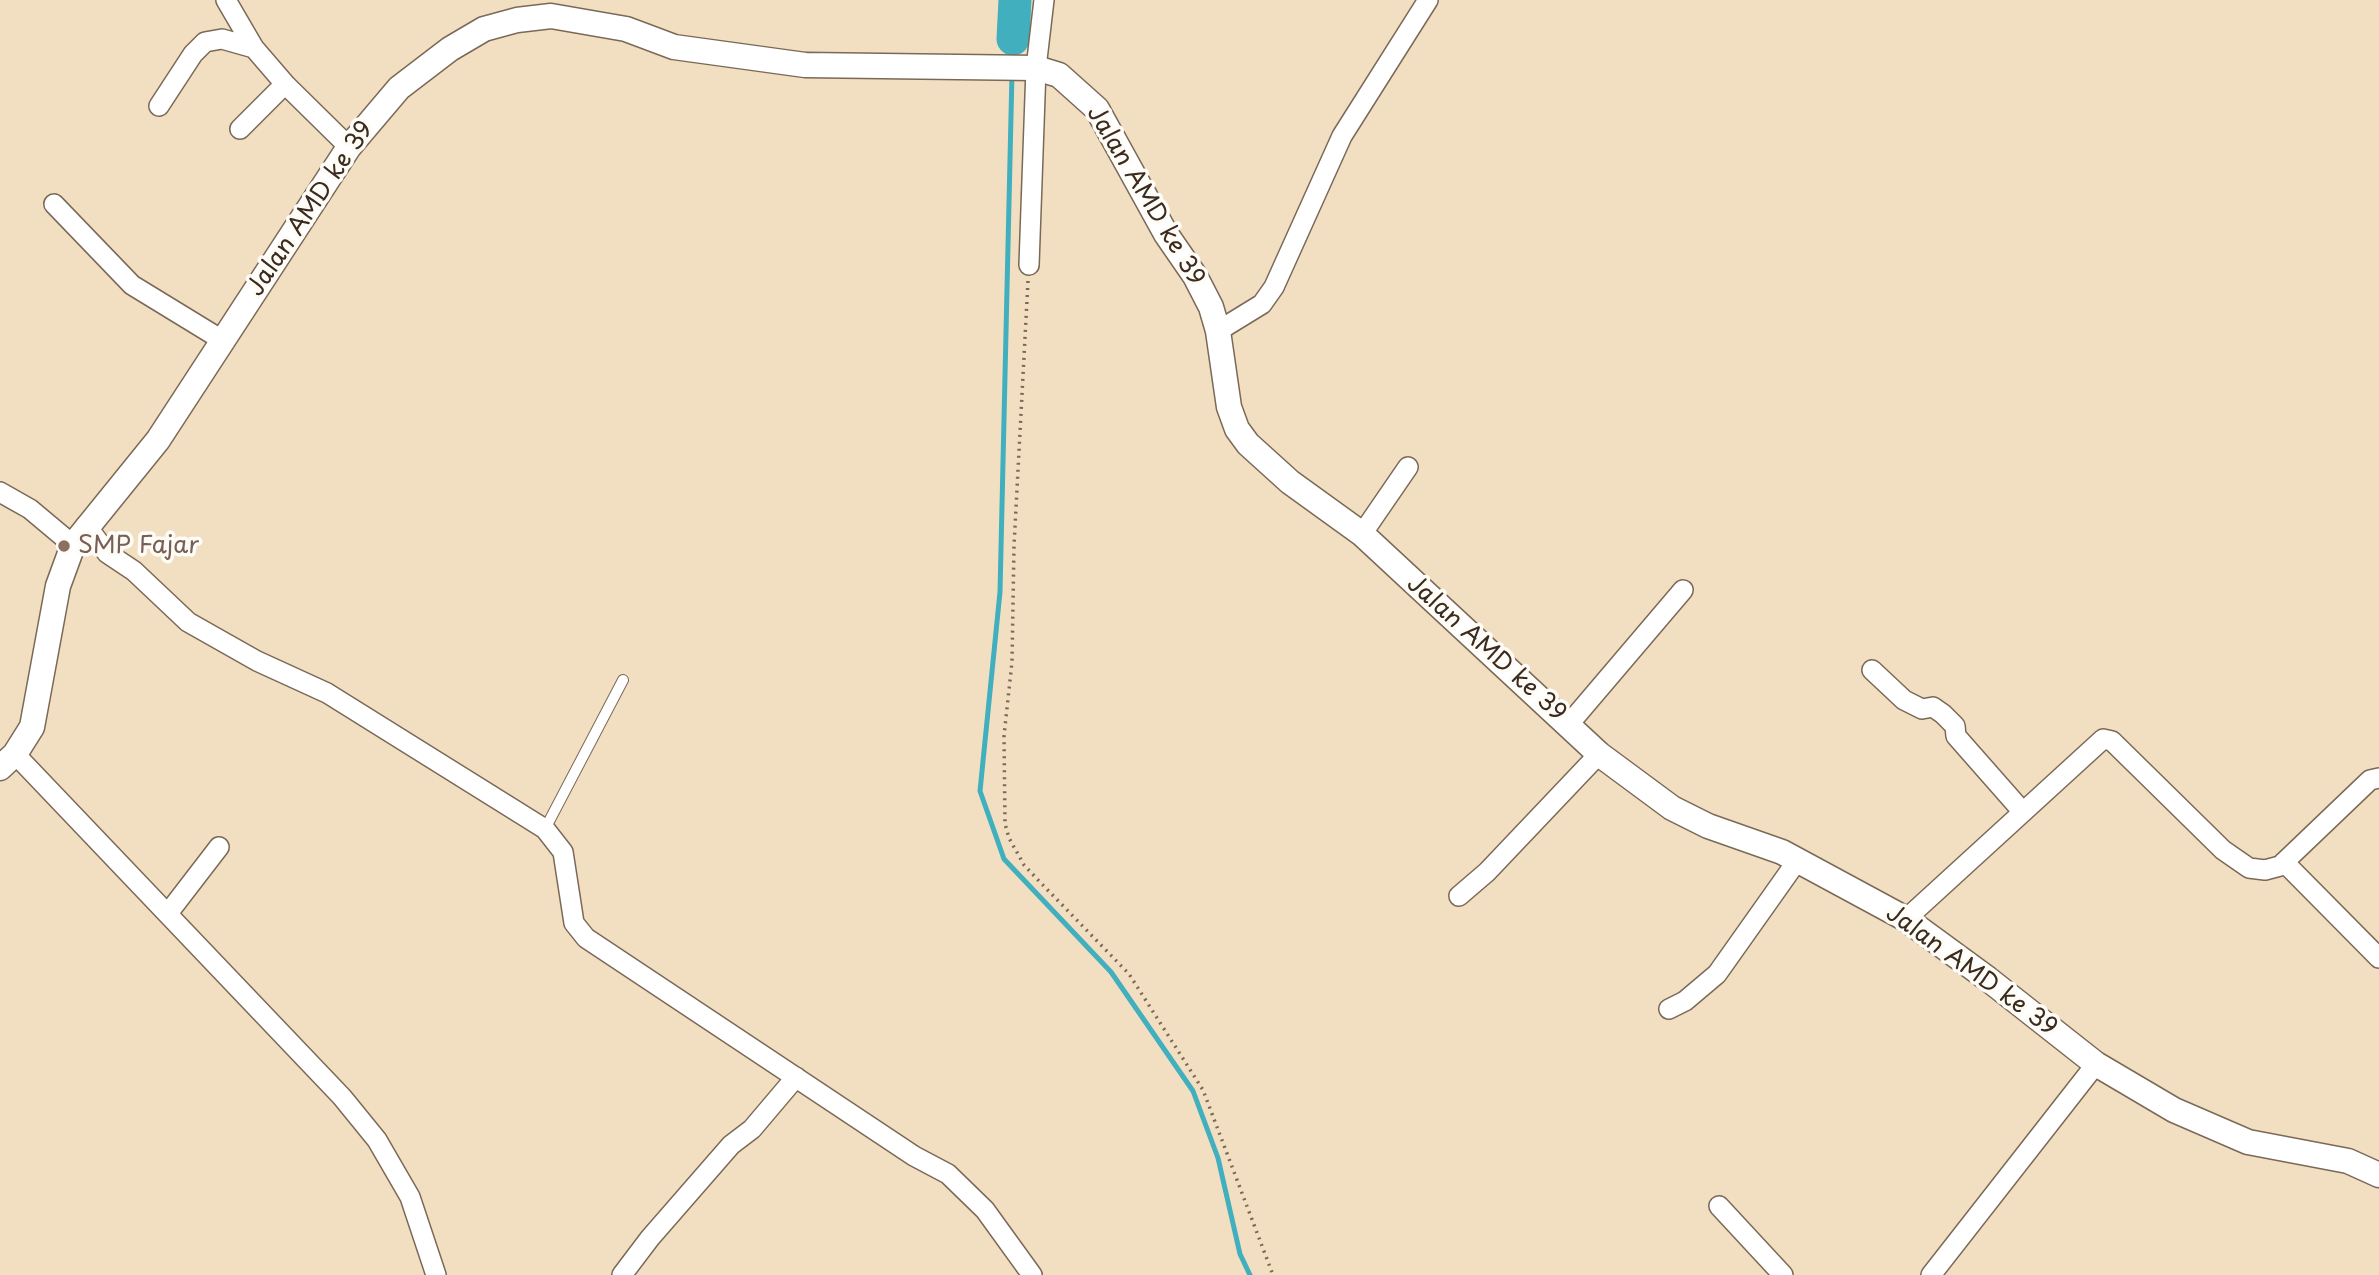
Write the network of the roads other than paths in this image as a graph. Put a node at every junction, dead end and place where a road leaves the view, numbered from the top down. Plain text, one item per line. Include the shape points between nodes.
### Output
1 (226, 0) edge
2 (1044, 0) edge
3 (1428, 0) edge
4 (254, 48) junction
5 (1036, 68) junction
6 (285, 84) junction
7 (159, 106) dead end
8 (240, 129) dead end
9 (349, 147) junction
10 (54, 204) dead end
11 (1028, 265) road end
12 (1218, 331) junction
13 (222, 340) junction
14 (1408, 467) dead end
15 (0, 492) edge
16 (1362, 534) junction
17 (79, 535) junction
18 (1683, 590) dead end
19 (1872, 670) dead end
20 (623, 680) dead end
21 (1569, 724) junction
22 (1599, 754) junction
23 (8, 761) edge
24 (2379, 778) edge
25 (2022, 811) junction
26 (545, 829) junction
27 (219, 847) dead end
28 (1797, 861) junction
29 (2284, 862) junction
30 (1459, 896) dead end
31 (169, 912) junction
32 (1906, 919) junction
33 (2379, 958) edge
34 (1669, 1009) dead end
35 (2096, 1064) junction
36 (796, 1077) junction
37 (2379, 1175) edge
38 (1719, 1206) dead end
39 (436, 1275) edge
40 (622, 1275) edge
41 (1032, 1275) edge
42 (1783, 1275) edge
43 (1931, 1275) edge

1 - 4 street
2 - 5 street
3 - 12 street via 1342,136 1274,287 1262,304
4 - 6 street
4 - 7 street via 222,38 205,42
5 - 9 street, Jalan AMD ke 39 via 805,65 674,47 626,29 551,16 484,30 415,74 374,114
5 - 11 street
5 - 12 street, Jalan AMD ke 39 via 1059,75 1097,110 1166,234 1195,276
6 - 8 street
6 - 9 street
9 - 13 street, Jalan AMD ke 39
10 - 13 street via 132,285
12 - 16 street, Jalan AMD ke 39 via 1229,407 1237,429 1290,482
13 - 17 street, Jalan AMD ke 39 via 158,440
14 - 16 street
15 - 17 street
16 - 21 street, Jalan AMD ke 39
17 - 23 street, Jalan AMD ke 39 via 58,586 32,727
17 - 26 street via 134,571 188,622 327,693
18 - 21 street
19 - 25 street via 1905,700 1943,714 1955,726 1956,736
20 - 26 lane
21 - 22 street, Jalan AMD ke 39
22 - 28 street, Jalan AMD ke 39 via 1672,808
22 - 30 street via 1488,872
23 - 31 street
24 - 29 street via 2370,780
25 - 29 street via 2103,739 2112,741 2232,857 2249,868 2264,870
25 - 32 street
26 - 36 street via 563,852 575,923 586,939
27 - 31 street
28 - 32 street, Jalan AMD ke 39
28 - 34 street via 1723,967 1685,1001
29 - 33 street
31 - 39 street via 377,1140 410,1197
32 - 35 street, Jalan AMD ke 39
35 - 37 street, Jalan AMD ke 39 via 2224,1133 2348,1161
35 - 43 street
36 - 40 street via 752,1129 731,1145
36 - 41 street via 948,1174 985,1210
38 - 42 street

